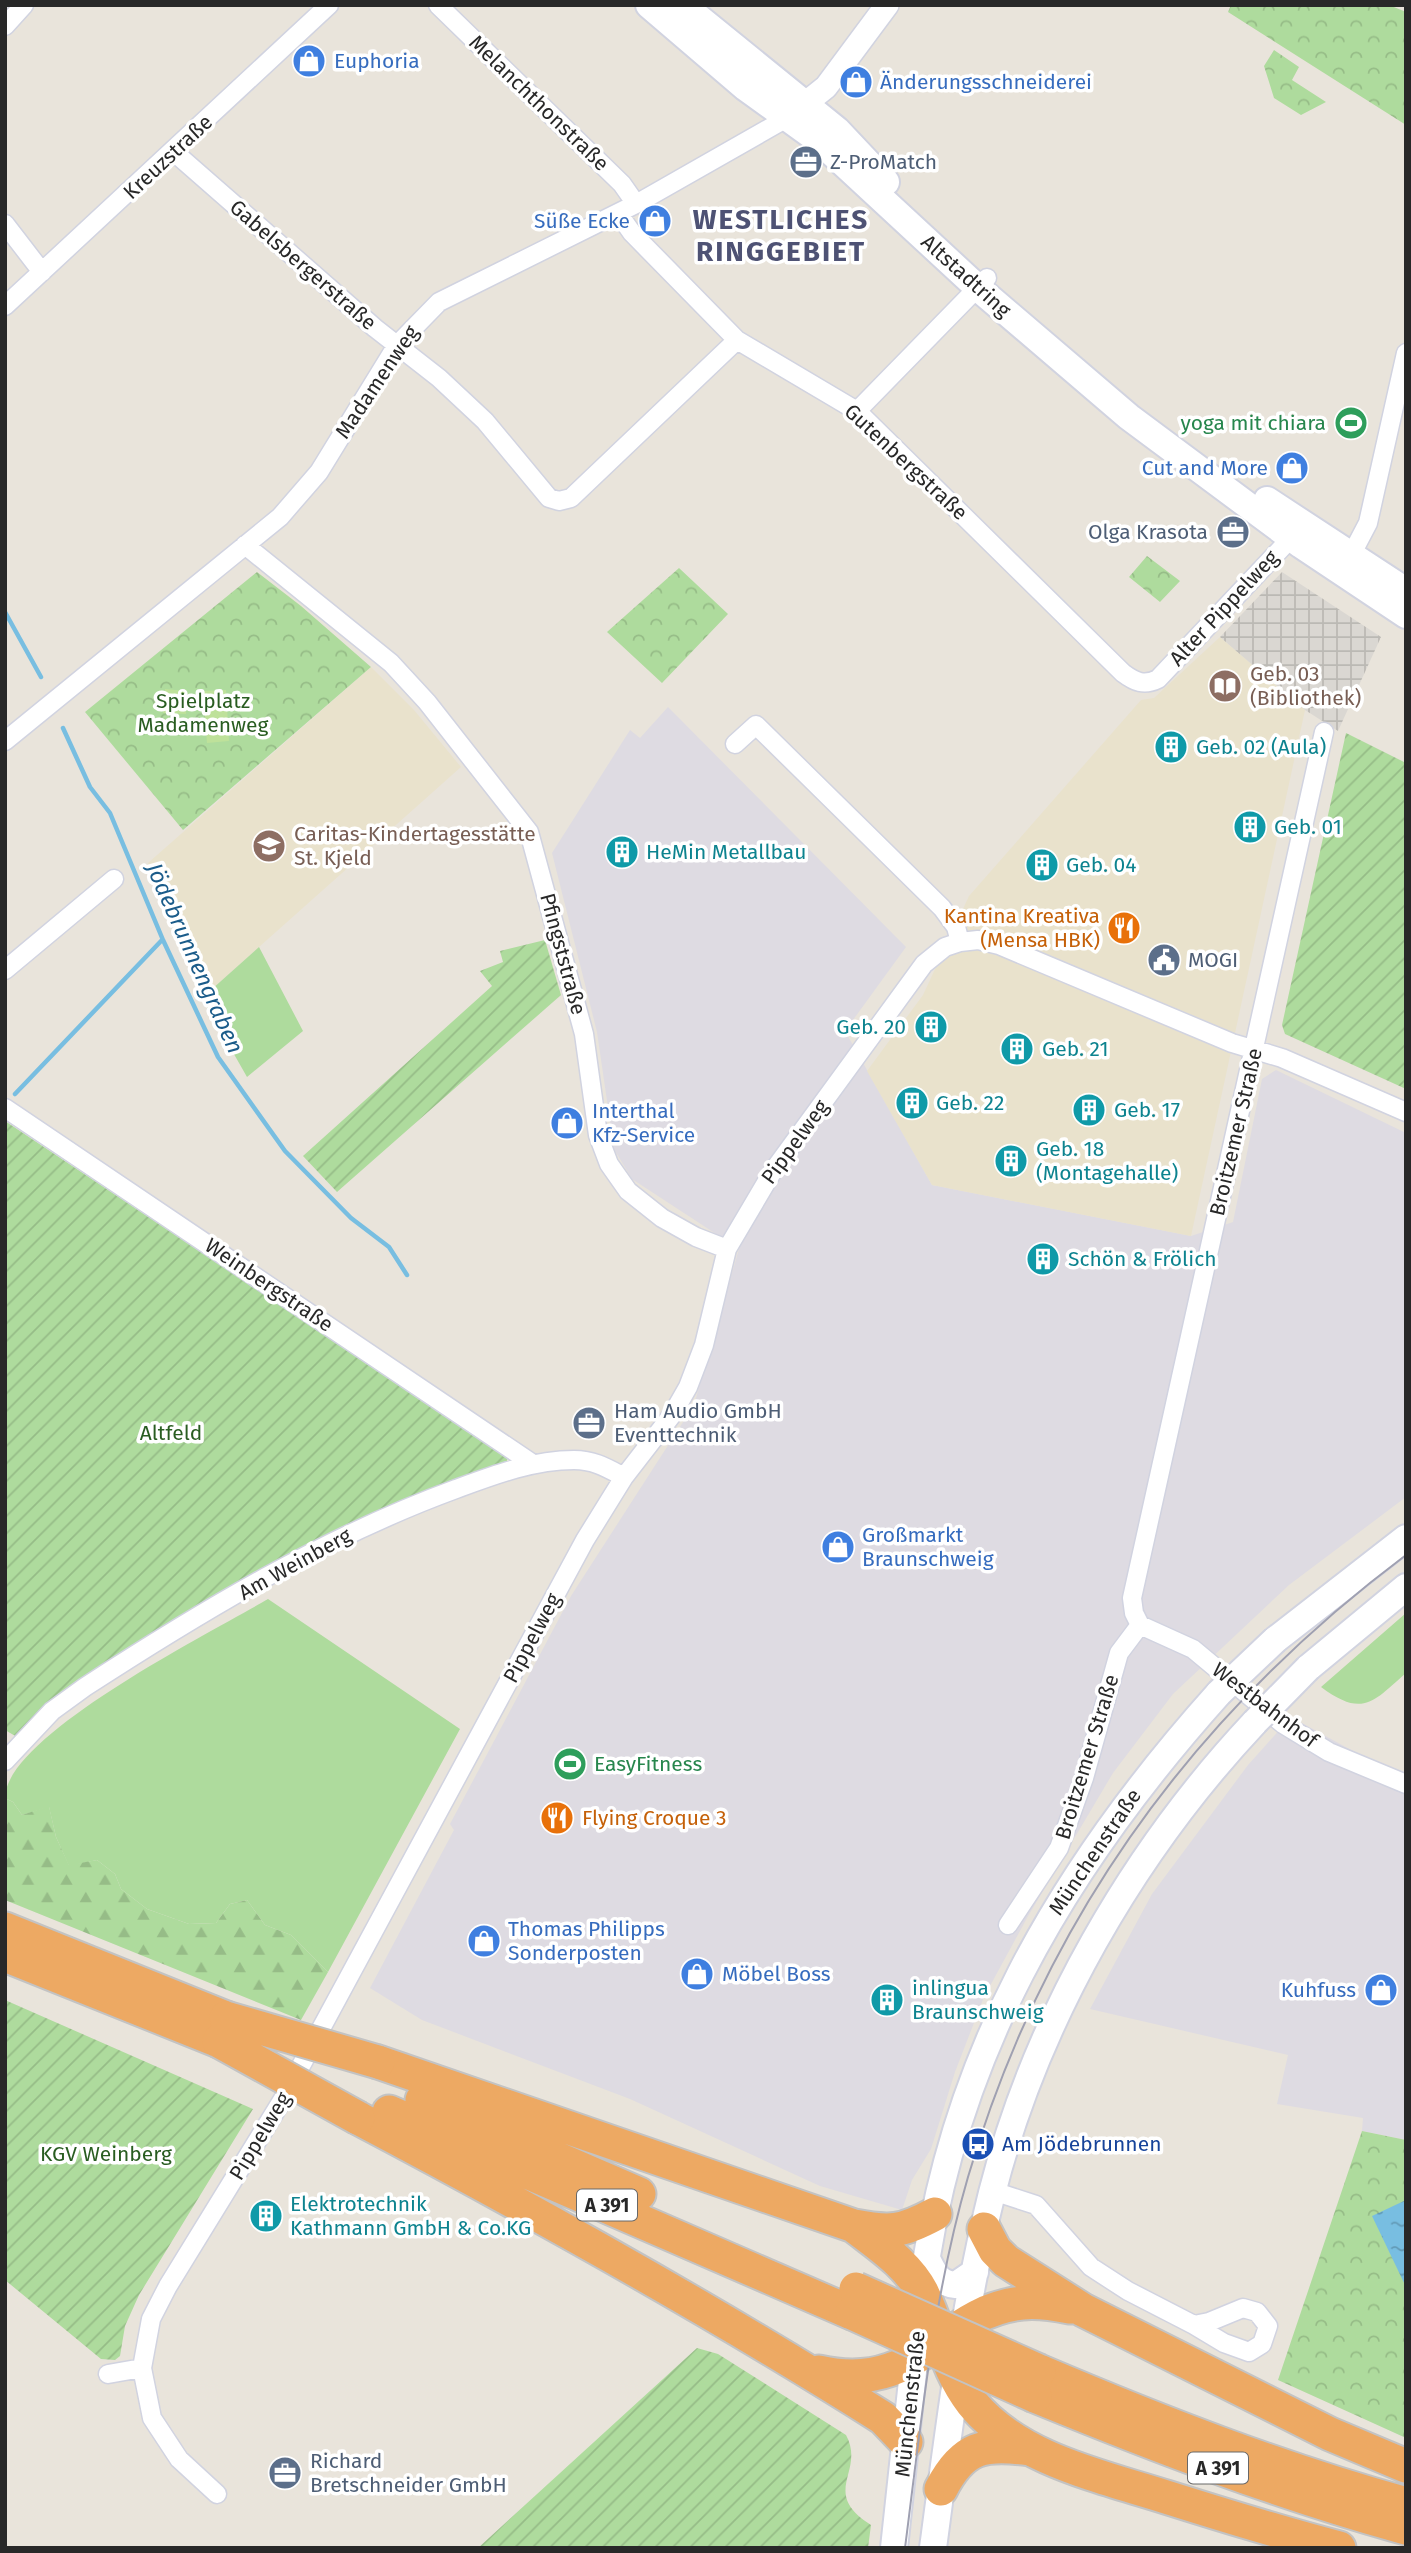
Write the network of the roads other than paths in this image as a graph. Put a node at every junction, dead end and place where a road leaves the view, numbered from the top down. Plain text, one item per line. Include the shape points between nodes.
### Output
1 (24, 5) edge
2 (329, 5) edge
3 (438, 5) edge
4 (649, 5) edge
5 (683, 5) edge
6 (887, 5) edge
7 (5, 26) edge
8 (797, 111) junction
9 (174, 152) junction
10 (636, 204) junction
11 (618, 213) junction
12 (5, 223) edge
13 (42, 272) junction
14 (983, 283) junction
15 (5, 306) edge
16 (737, 340) junction
17 (397, 345) junction
18 (1406, 353) edge
19 (857, 411) junction
20 (1297, 530) junction
21 (245, 545) junction
22 (1347, 564) junction
23 (1406, 591) edge
24 (1406, 615) edge
25 (1158, 679) joint
26 (1324, 732) dead end
27 (5, 741) edge
28 (735, 744) dead end
29 (114, 879) dead end
30 (960, 942) junction
31 (5, 970) edge
32 (1254, 1051) junction
33 (5, 1108) edge
34 (1406, 1112) edge
35 (727, 1249) junction
36 (533, 1464) junction
37 (624, 1477) junction
38 (1406, 1538) edge
39 (1406, 1587) edge
40 (1137, 1619) junction
41 (5, 1761) edge
42 (1406, 1784) edge
43 (1008, 1925) dead end
44 (5, 1929) edge
45 (5, 1955) edge
46 (223, 2030) junction
47 (367, 2090) junction
48 (993, 2190) junction
49 (935, 2214) junction
50 (854, 2226) junction
51 (984, 2229) junction
52 (975, 2272) junction
53 (925, 2275) junction
54 (1083, 2310) junction
55 (1194, 2325) dead end
56 (940, 2341) junction
57 (142, 2368) junction
58 (801, 2368) junction
59 (108, 2374) dead end
60 (957, 2381) junction
61 (1037, 2384) junction
62 (906, 2442) junction
63 (1030, 2449) junction
64 (1406, 2466) edge
65 (941, 2489) junction
66 (217, 2494) dead end
67 (1406, 2504) edge
68 (1406, 2528) edge
69 (894, 2548) edge
70 (933, 2548) edge
71 (1339, 2548) edge

1 - 7 street
2 - 9 street, Kreuzstraße
3 - 10 street, Melanchthonstraße via 622,184
4 - 8 main road, Altstadtring via 693,46
5 - 8 main road, Altstadtring
6 - 8 street, Madamenweg via 826,87
8 - 10 street, Madamenweg
8 - 14 main road, Altstadtring via 840,132
9 - 13 street, Kreuzstraße
9 - 17 street, Gabelsbergerstraße
10 - 11 street, Madamenweg
11 - 16 street, Gutenbergstraße
11 - 17 street, Madamenweg via 450,295
12 - 13 street
13 - 15 street, Kreuzstraße
14 - 19 street
14 - 20 main road, Altstadtring via 1129,417
16 - 17 street, Gabelsbergerstraße via 571,498 559,501 543,493 478,414
16 - 19 street, Gutenbergstraße
17 - 21 street, Madamenweg via 307,487
18 - 22 street via 1368,523
19 - 25 street, Gutenbergstraße via 1123,673 1140,683
20 - 22 main road, Altstadtring
20 - 25 street, Alter Pippelweg
21 - 27 street, Madamenweg
21 - 35 street, Pfingststraße via 391,663 529,832 584,1034 598,1135 609,1164 628,1191 662,1218
22 - 23 main road
22 - 24 main road
26 - 32 street, Broitzemer Straße
28 - 30 street via 756,725 942,908
29 - 31 street
30 - 32 street via 999,945
30 - 35 street, Pippelweg via 936,954 910,979 773,1171
32 - 34 street via 1282,1058
32 - 40 street, Broitzemer Straße via 1132,1598
33 - 36 street, Weinbergstraße
35 - 37 street, Pippelweg via 704,1345 688,1387
36 - 37 street, Am Weinberg via 594,1462
36 - 41 street, Am Weinberg via 419,1503 352,1532 253,1586 85,1687 52,1711
37 - 57 street, Pippelweg via 585,1540 283,2099 168,2286 151,2319
38 - 49 main road, Münchenstraße, bridge via 1275,1640 1219,1693 1112,1822 1036,1941 973,2079
39 - 48 main road, Münchenstraße, bridge via 1308,1668 1255,1722 1159,1841 1105,1924 1040,2054
40 - 42 street, Westbahnhof via 1193,1649 1306,1739
40 - 43 street, Broitzemer Straße via 1119,1653 1059,1848
44 - 46 highway
45 - 46 highway
46 - 47 highway, bridge
46 - 47 highway, bridge
47 - 50 highway
47 - 58 highway via 546,2218
47 - 61 highway, A 391, bridge
48 - 51 main road, Münchenstraße
48 - 55 street via 1036,2206 1091,2267
49 - 50 highway via 910,2228 887,2232
49 - 53 main road, Münchenstraße
50 - 53 highway via 909,2272
51 - 52 main road, Münchenstraße
51 - 54 highway via 1006,2261
52 - 53 main road via 956,2285
52 - 56 main road, Münchenstraße
53 - 56 highway
54 - 56 highway via 1022,2302 1000,2308
54 - 64 highway via 1330,2434
56 - 58 highway via 886,2371 847,2378
56 - 60 highway
56 - 62 main road, Münchenstraße
57 - 59 street
57 - 66 street, Pippelweg via 147,2401 162,2436
58 - 62 highway via 883,2418
60 - 63 highway via 982,2414
60 - 65 main road, Münchenstraße
61 - 67 highway, A 391 via 1124,2407 1318,2480
61 - 68 highway, A 391 via 1182,2456
62 - 69 main road, Münchenstraße
63 - 65 highway via 974,2450 958,2461
63 - 71 highway via 1124,2484
65 - 70 main road, Münchenstraße

